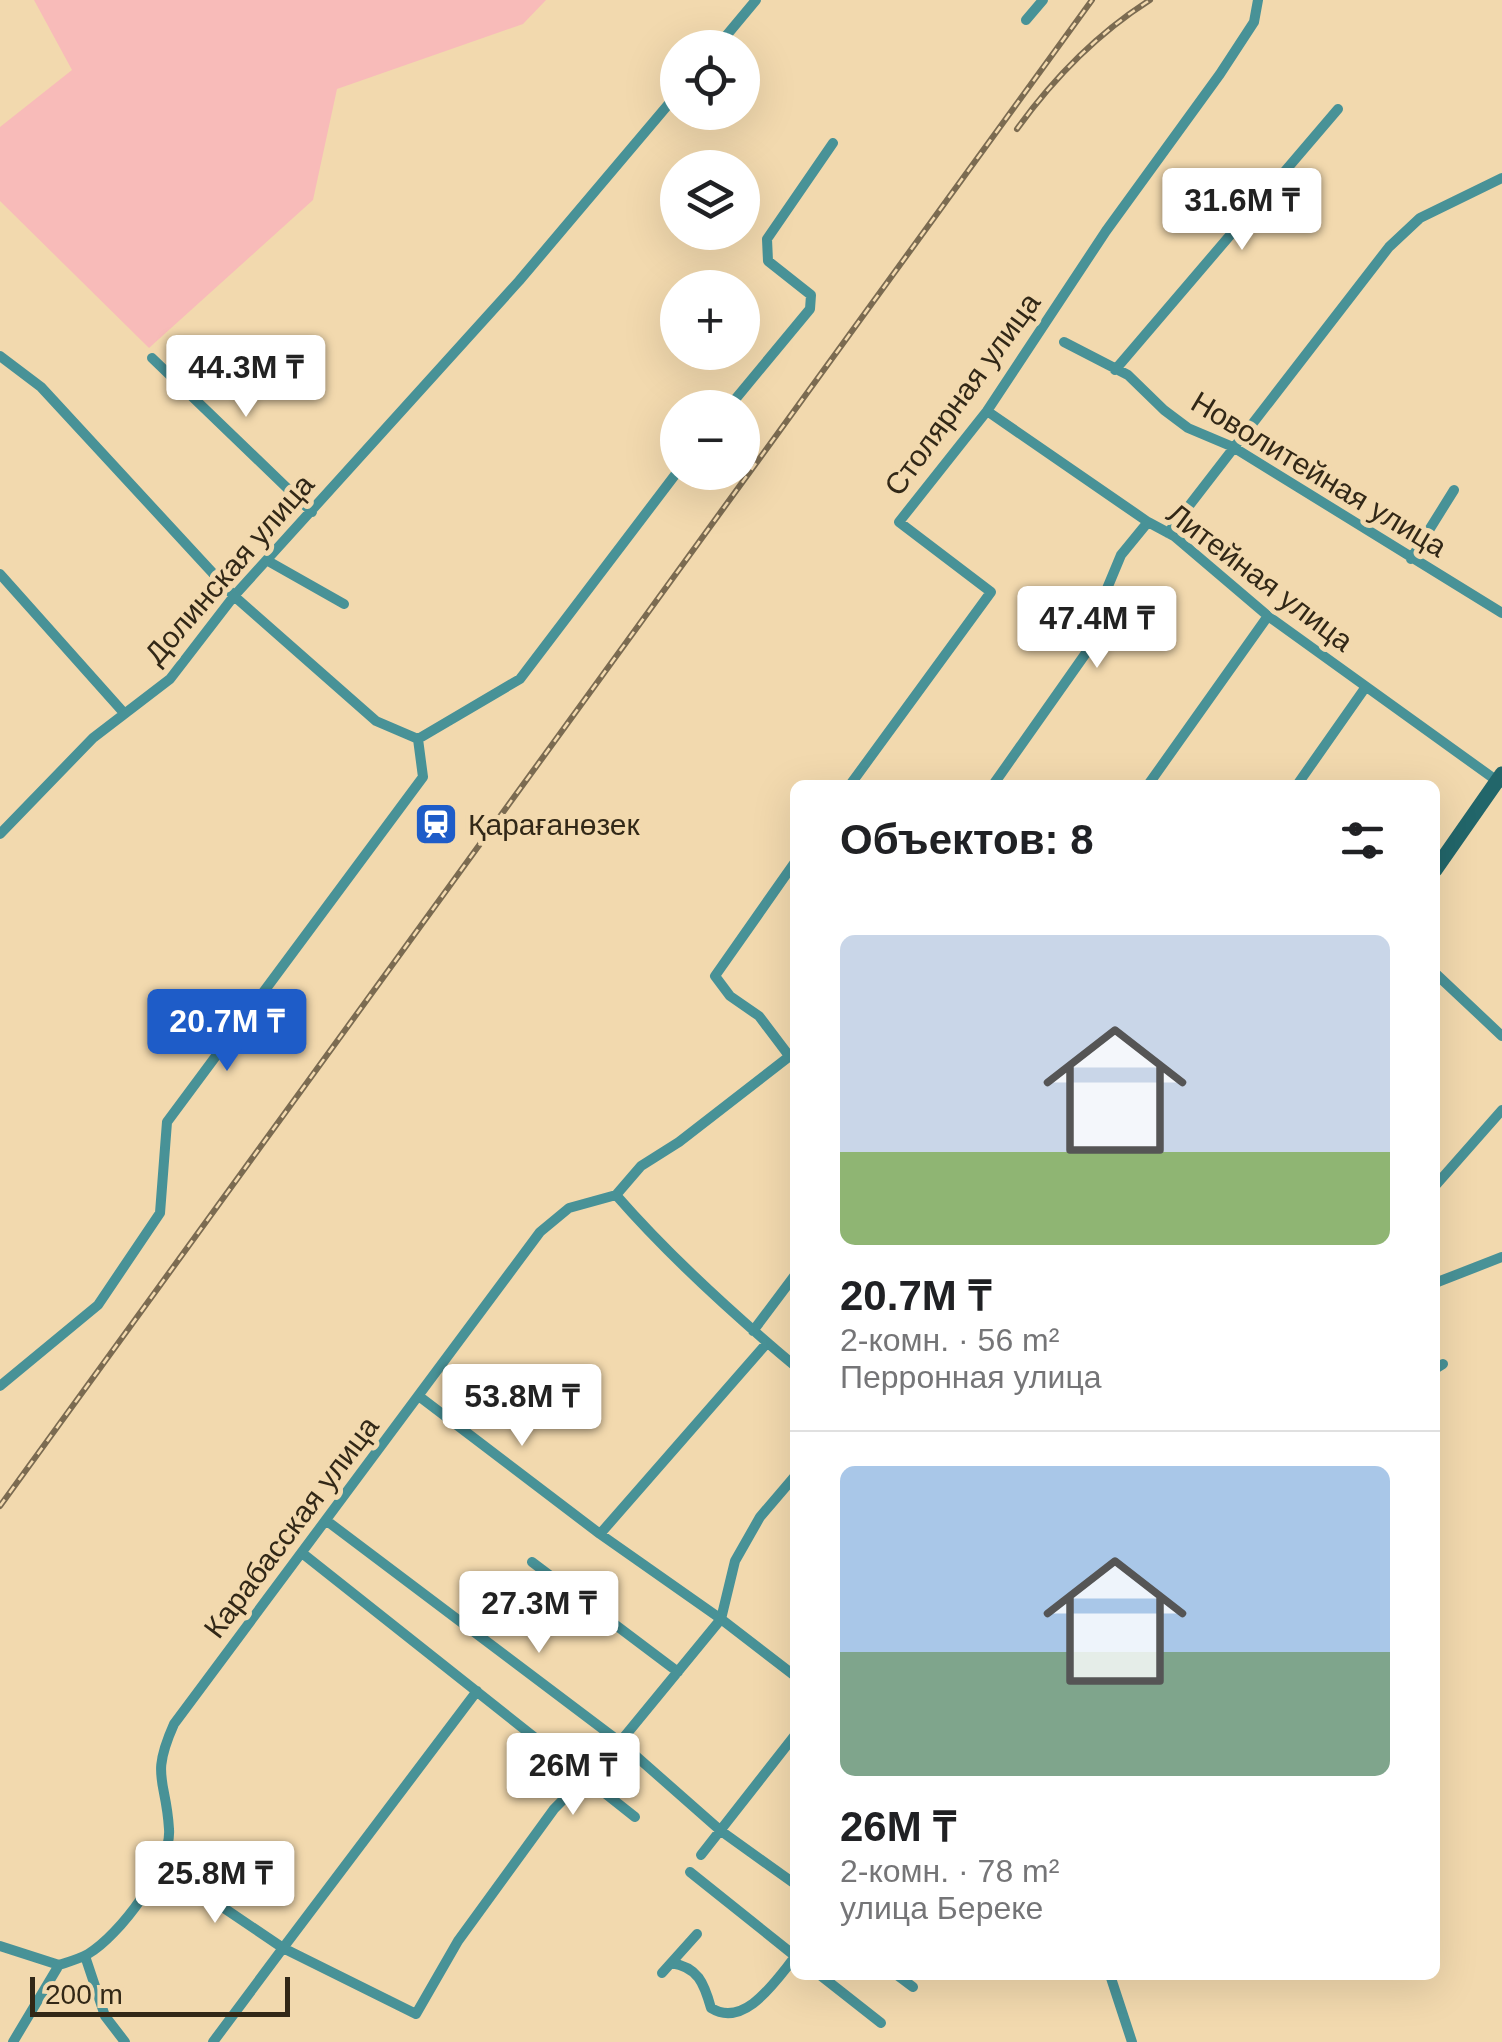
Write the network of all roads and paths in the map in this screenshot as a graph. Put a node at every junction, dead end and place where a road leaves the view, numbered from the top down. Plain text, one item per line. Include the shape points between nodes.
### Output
1 (756, 0) edge
2 (1043, 0) edge
3 (1258, 0) edge
4 (1026, 20) dead end
5 (731, 30) edge
6 (1338, 110) dead end
7 (660, 114) edge
8 (833, 143) dead end
9 (1502, 178) edge
10 (1064, 342) dead end
11 (0, 356) edge
12 (152, 358) dead end
13 (1115, 370) junction
14 (743, 390) edge
15 (987, 411) junction
16 (1232, 447) junction
17 (664, 490) edge
18 (1454, 490) dead end
19 (312, 512) junction
20 (1148, 522) junction
21 (1168, 533) junction
22 (1412, 559) junction
23 (268, 561) junction
24 (0, 574) edge
25 (234, 596) junction
26 (344, 604) dead end
27 (1502, 613) edge
28 (1268, 616) junction
29 (1365, 688) junction
30 (124, 713) junction
31 (418, 739) junction
32 (854, 780) edge
33 (997, 780) edge
34 (1152, 780) edge
35 (1301, 780) edge
36 (1500, 780) edge
37 (0, 834) edge
38 (1440, 863) edge
39 (790, 869) edge
40 (1440, 978) edge
41 (1502, 1036) edge
42 (790, 1053) edge
43 (790, 1057) edge
44 (1502, 1110) edge
45 (1440, 1180) edge
46 (616, 1195) junction
47 (1502, 1257) edge
48 (1440, 1281) edge
49 (790, 1282) edge
50 (753, 1331) junction
51 (767, 1343) junction
52 (790, 1362) edge
53 (0, 1386) edge
54 (420, 1397) junction
55 (790, 1482) edge
56 (327, 1521) junction
57 (600, 1534) junction
58 (302, 1553) junction
59 (532, 1562) dead end
60 (721, 1618) junction
61 (678, 1672) junction
62 (790, 1672) edge
63 (477, 1691) junction
64 (790, 1741) edge
65 (620, 1742) junction
66 (584, 1779) junction
67 (636, 1816) dead end
68 (721, 1831) junction
69 (701, 1855) dead end
70 (690, 1872) dead end
71 (158, 1876) junction
72 (790, 1880) edge
73 (697, 1934) dead end
74 (0, 1946) edge
75 (283, 1948) junction
76 (790, 1952) edge
77 (85, 1956) junction
78 (790, 1962) edge
79 (671, 1963) junction
80 (58, 1965) junction
81 (662, 1974) dead end
82 (826, 1980) edge
83 (904, 1980) edge
84 (1112, 1980) edge
85 (913, 1988) dead end
86 (881, 2022) dead end
87 (13, 2042) edge
88 (126, 2042) edge
89 (213, 2042) edge
90 (1132, 2042) edge

1 - 5 street
2 - 4 street
3 - 15 street, Столярная улица via 1254,22 1220,74
6 - 13 street
7 - 19 street, Долинская улица
8 - 14 street via 767,239 768,261 811,296 810,309
9 - 16 street via 1420,218 1388,247
10 - 13 street, Новолитейная улица
11 - 25 street via 41,386
12 - 19 street
13 - 16 street, Новолитейная улица via 1188,428
15 - 20 street, Литейная улица
15 - 32 street, Столярная улица via 899,522 991,592
16 - 21 street
16 - 22 street, Новолитейная улица
17 - 31 street via 520,679
18 - 22 street
19 - 23 street, Долинская улица
20 - 21 street, Литейная улица
20 - 33 street via 1112,574 1086,653
21 - 28 street, Литейная улица
22 - 27 street, Новолитейная улица
23 - 25 street, Долинская улица
23 - 26 street
24 - 30 street
25 - 30 street, Долинская улица via 170,678
25 - 31 street via 376,721
28 - 29 street, Литейная улица
28 - 34 street
29 - 35 street
29 - 36 street, Литейная улица
30 - 37 street, Долинская улица
31 - 53 street via 423,777 167,1122 160,1213 98,1305
36 - 38 street
39 - 42 street via 715,976
40 - 41 street
43 - 46 street, Карабасская улица via 641,1166
44 - 45 street
46 - 50 street
46 - 54 street, Карабасская улица via 570,1208 540,1232
47 - 48 street
49 - 50 street
50 - 51 street
51 - 52 street
51 - 57 street
54 - 56 street, Карабасская улица
54 - 57 street
55 - 60 street via 736,1561
56 - 58 street, Карабасская улица
56 - 65 street
57 - 60 street
58 - 63 street
58 - 71 street, Карабасская улица via 174,1724 159,1778 169,1828
59 - 61 street
60 - 61 street
60 - 62 street
61 - 65 street
63 - 66 street
63 - 75 street
64 - 68 street
65 - 66 street
65 - 68 street
66 - 67 street
66 - 75 street via 554,1809 469,1926 416,2014
68 - 69 street
68 - 72 street
70 - 76 street
71 - 75 street via 187,1882
71 - 77 street, Карабасская улица
73 - 79 street
74 - 80 street
75 - 89 street
77 - 80 street, Карабасская улица
77 - 88 street via 105,2016
78 - 79 street via 748,2008 728,2013 711,2008 704,1982 691,1968
79 - 81 street
80 - 87 street
82 - 86 street
83 - 85 street
84 - 90 street

